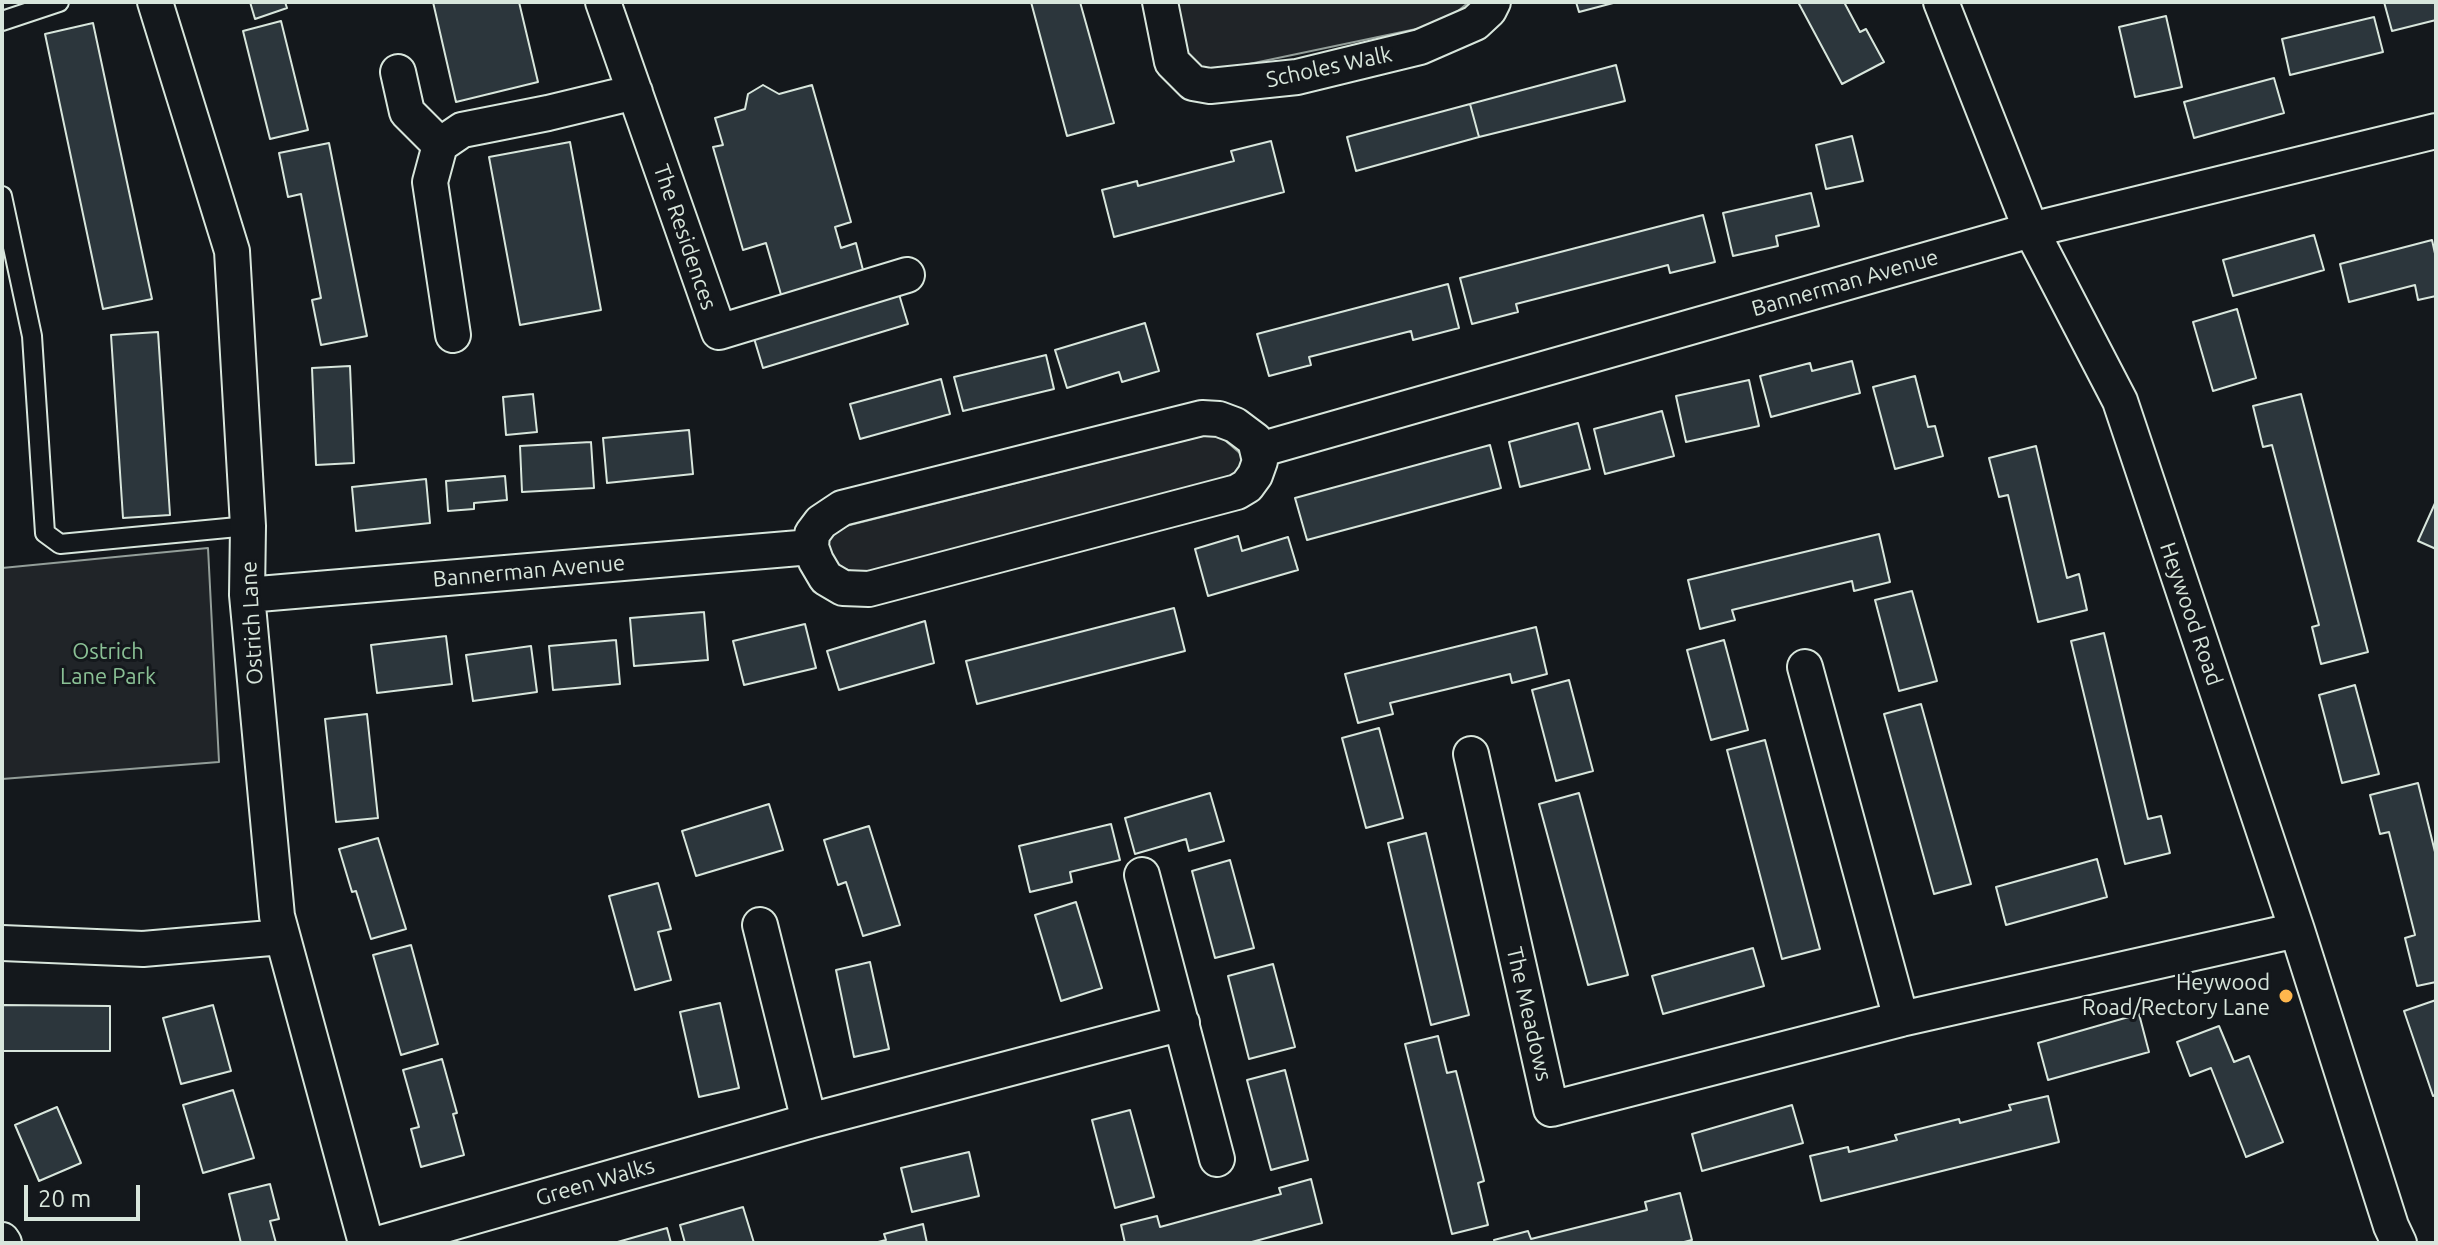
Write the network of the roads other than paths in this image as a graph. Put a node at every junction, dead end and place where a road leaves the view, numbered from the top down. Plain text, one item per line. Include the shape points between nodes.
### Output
1 (59, 2) edge
2 (155, 2) edge
3 (603, 2) edge
4 (1160, 2) edge
5 (1493, 2) edge
6 (1941, 2) edge
7 (2, 21) edge
8 (398, 72) dead end
9 (635, 92) junction
10 (2436, 131) edge
11 (440, 145) junction
12 (2, 196) edge
13 (2031, 230) junction
14 (907, 275) dead end
15 (453, 335) dead end
16 (1259, 450) junction
17 (248, 526) junction
18 (811, 547) junction
19 (247, 595) junction
20 (1805, 667) dead end
21 (1471, 754) dead end
22 (1142, 875) dead end
23 (760, 925) dead end
24 (2297, 930) junction
25 (282, 937) junction
26 (2, 943) edge
27 (1901, 1019) junction
28 (1182, 1023) junction
29 (809, 1121) junction
30 (1217, 1159) dead end
31 (366, 1243) edge
32 (381, 1243) edge
33 (2399, 1243) edge

1 - 7 lane
2 - 17 street, Ostrich Lane via 232,251
3 - 9 street, The Residences
4 - 5 street, Scholes Walk via 1172,62 1193,83 1210,86 1297,77 1420,47 1475,23
6 - 13 street, Heywood Road
8 - 11 street via 407,112
9 - 11 street via 462,130
9 - 14 street, The Residences via 719,332
10 - 13 street, Bannerman Avenue
11 - 15 street via 430,182
12 - 17 lane via 32,336 45,533 60,544
13 - 16 street, Bannerman Avenue
13 - 24 street, Heywood Road via 2120,401
16 - 18 street via 1248,432 1202,418 842,508 821,522
16 - 18 street via 1255,475 1237,492 880,587 843,588 826,578
17 - 19 street, Ostrich Lane
18 - 19 street, Bannerman Avenue
19 - 25 street, Ostrich Lane
20 - 27 street
21 - 27 street, The Meadows via 1551,1109
22 - 28 street
23 - 29 street
24 - 27 street, The Meadows
24 - 33 street, Heywood Road
25 - 26 street via 143,949
25 - 31 street, Ostrich Lane
28 - 29 street, Green Walks
28 - 30 street
29 - 32 street, Green Walks

